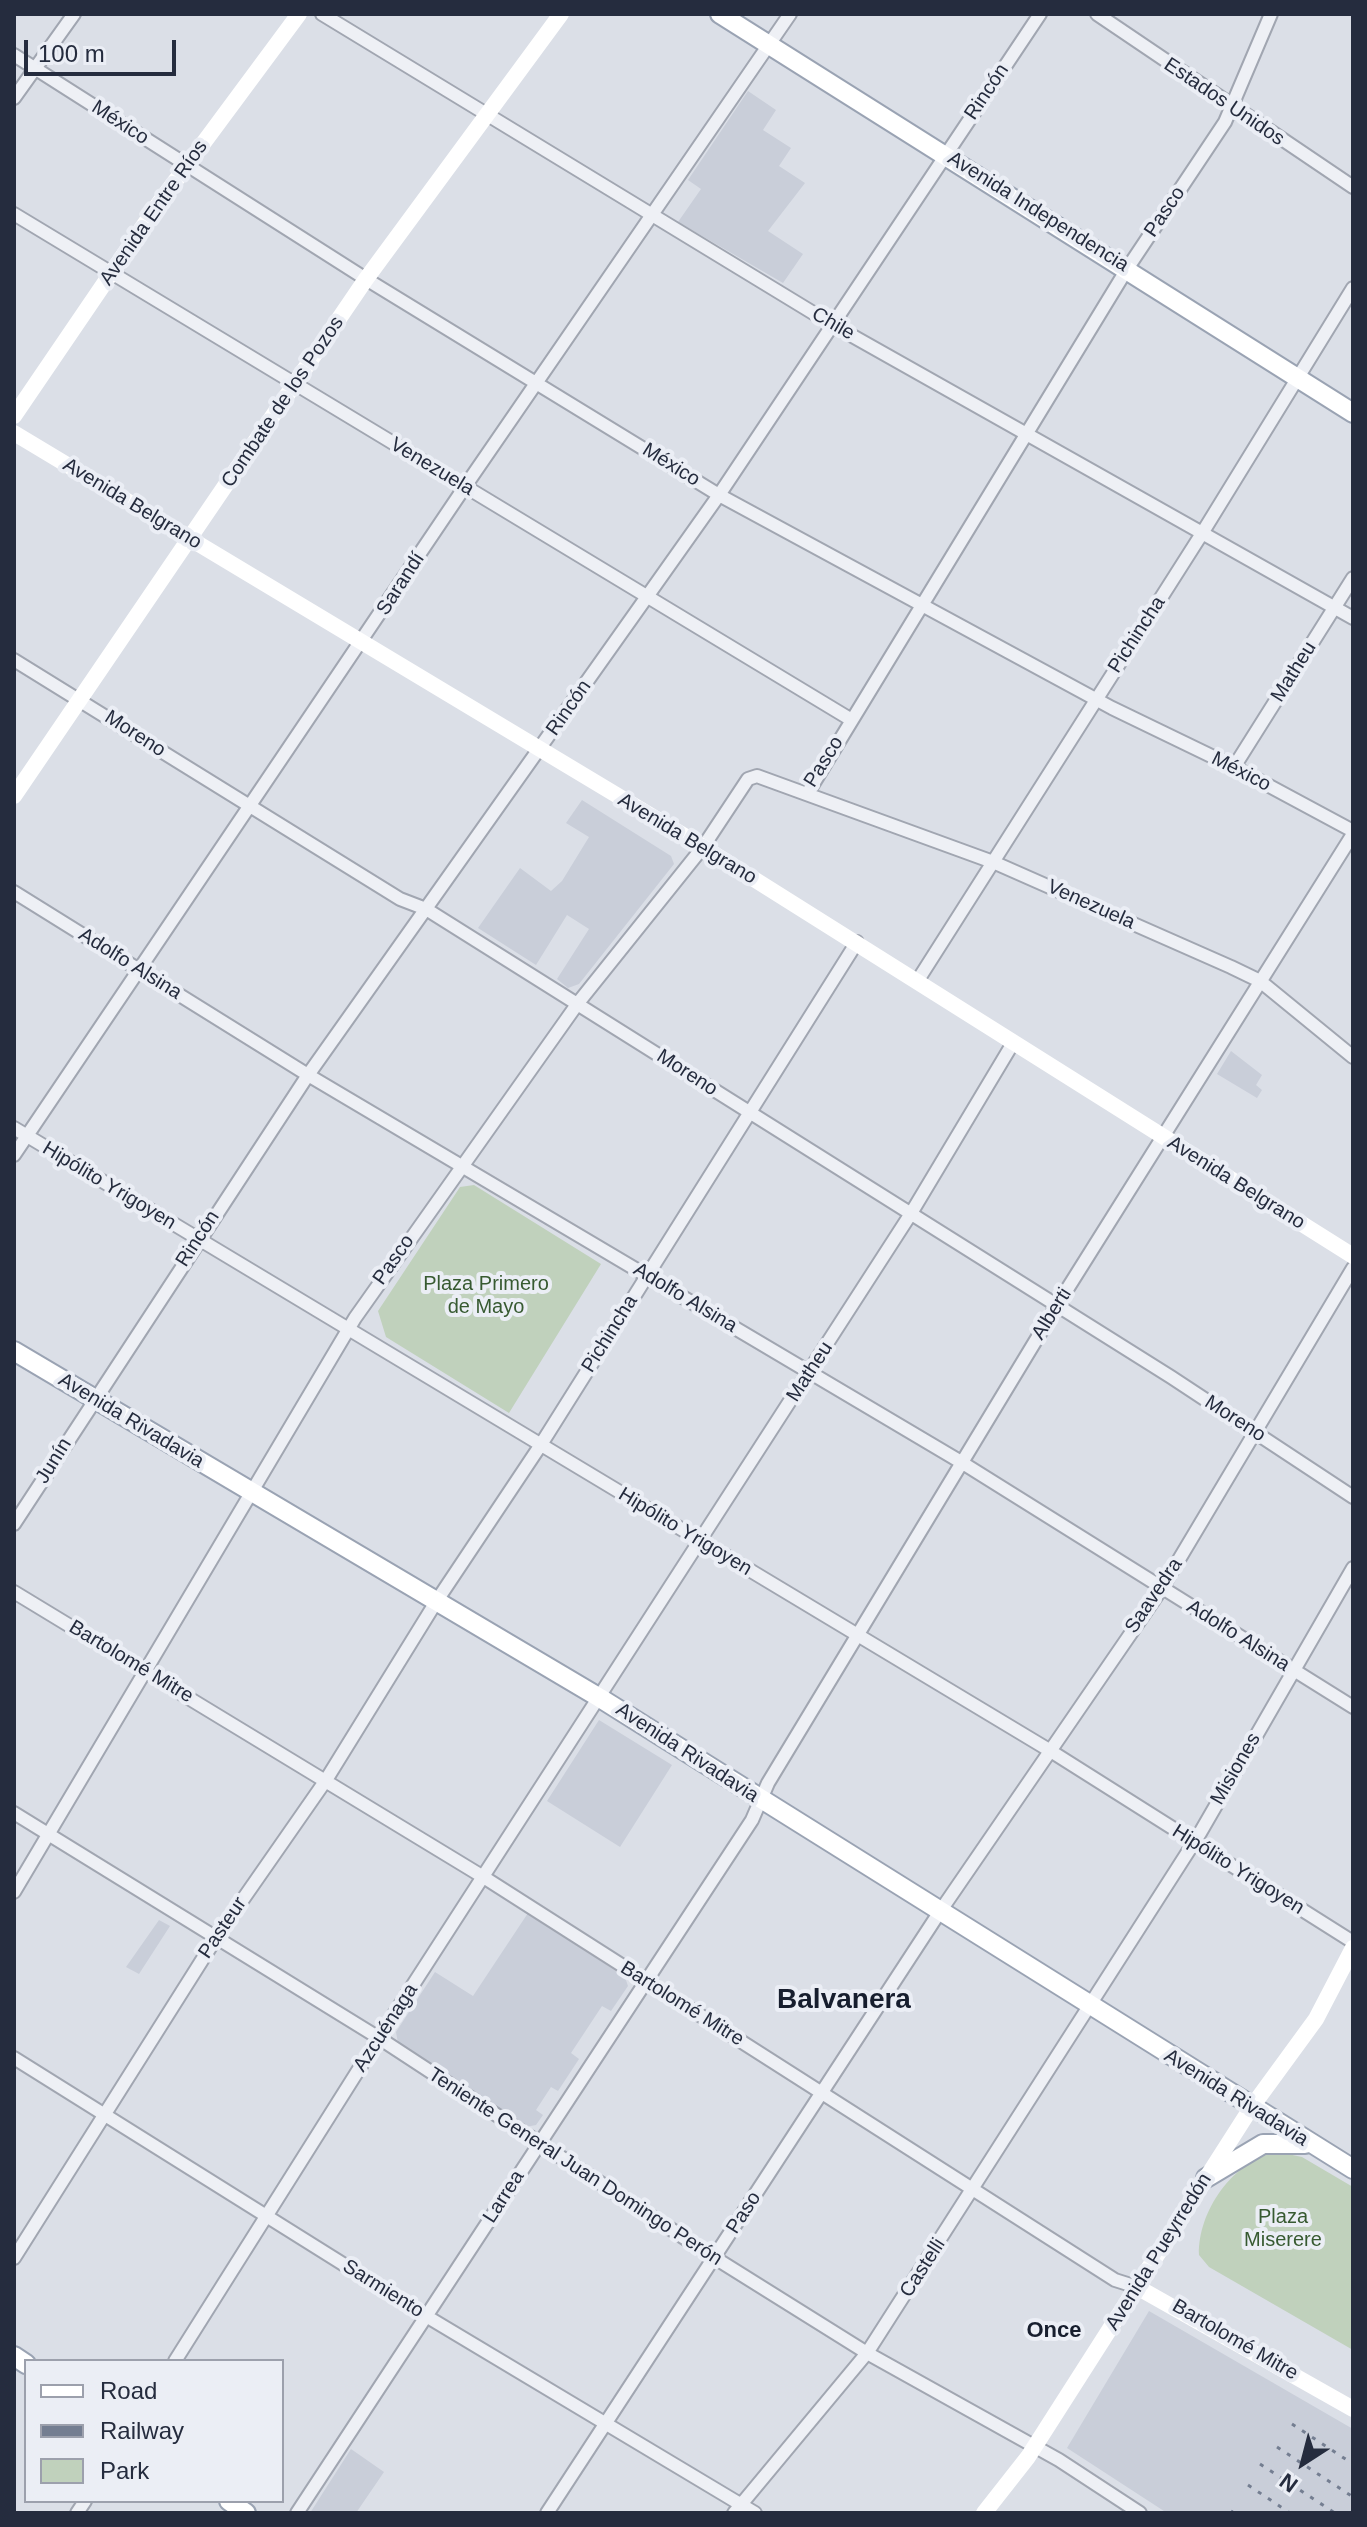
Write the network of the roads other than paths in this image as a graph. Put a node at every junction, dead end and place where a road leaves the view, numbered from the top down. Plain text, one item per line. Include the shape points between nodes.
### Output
1 (74, 14) edge
2 (299, 14) edge
3 (322, 14) edge
4 (561, 14) edge
5 (720, 14) edge
6 (790, 14) edge
7 (1040, 14) edge
8 (1097, 14) edge
9 (1271, 14) edge
10 (768, 44) junction
11 (14, 55) edge
12 (36, 69) junction
13 (14, 98) edge
14 (1232, 109) junction
15 (488, 116) junction
16 (945, 153) junction
17 (186, 164) junction
18 (1353, 187) edge
19 (14, 214) edge
20 (652, 215) junction
21 (1127, 269) junction
22 (110, 274) junction
23 (366, 279) junction
24 (1353, 288) edge
25 (833, 325) junction
26 (1297, 378) junction
27 (538, 381) junction
28 (295, 383) junction
29 (1353, 413) edge
30 (14, 416) edge
31 (14, 433) edge
32 (1026, 435) junction
33 (464, 488) junction
34 (719, 495) junction
35 (1201, 535) junction
36 (189, 538) junction
37 (1353, 578) edge
38 (648, 594) junction
39 (920, 604) junction
40 (1335, 607) junction
41 (1353, 618) edge
42 (362, 643) junction
43 (14, 660) edge
44 (80, 699) junction
45 (1096, 699) junction
46 (850, 719) junction
47 (540, 750) junction
48 (1234, 767) junction
49 (807, 794) junction
50 (14, 796) edge
51 (249, 806) junction
52 (1353, 832) edge
53 (703, 847) junction
54 (993, 862) junction
55 (14, 892) edge
56 (426, 909) junction
57 (857, 942) junction
58 (139, 969) junction
59 (918, 980) junction
60 (1260, 981) junction
61 (578, 1003) junction
62 (1013, 1043) junction
63 (1353, 1057) edge
64 (308, 1075) junction
65 (749, 1113) junction
66 (14, 1128) edge
67 (27, 1135) junction
68 (1163, 1138) junction
69 (14, 1155) edge
70 (460, 1164) junction
71 (910, 1215) junction
72 (198, 1240) junction
73 (1353, 1256) edge
74 (1353, 1268) edge
75 (646, 1275) junction
76 (1056, 1307) junction
77 (348, 1330) junction
78 (14, 1351) edge
79 (810, 1372) junction
80 (93, 1399) junction
81 (1257, 1433) junction
82 (540, 1446) junction
83 (961, 1462) junction
84 (248, 1491) junction
85 (1353, 1497) edge
86 (14, 1524) edge
87 (701, 1542) junction
88 (1353, 1568) edge
89 (1162, 1588) junction
90 (14, 1592) edge
91 (436, 1602) junction
92 (857, 1634) junction
93 (144, 1670) junction
94 (1292, 1670) junction
95 (600, 1698) junction
96 (1353, 1707) edge
97 (1049, 1750) junction
98 (326, 1780) junction
99 (760, 1800) junction
100 (14, 1813) edge
101 (49, 1834) junction
102 (1194, 1843) junction
103 (485, 1878) junction
104 (14, 1892) edge
105 (939, 1913) junction
106 (216, 1938) junction
107 (1353, 1945) edge
108 (644, 1981) junction
109 (1090, 2007) junction
110 (379, 2038) junction
111 (14, 2058) edge
112 (822, 2093) junction
113 (1251, 2108) junction
114 (103, 2115) junction
115 (1312, 2145) junction
116 (538, 2146) junction
117 (1353, 2169) edge
118 (1206, 2178) junction
119 (973, 2190) junction
120 (266, 2216) junction
121 (14, 2258) edge
122 (715, 2258) junction
123 (1137, 2287) junction
124 (426, 2316) junction
125 (867, 2353) junction
126 (176, 2359) edge
127 (1353, 2409) edge
128 (607, 2422) junction
129 (1035, 2448) junction
130 (738, 2509) edge
131 (297, 2513) edge
132 (547, 2513) edge
133 (755, 2513) edge
134 (984, 2513) edge
135 (1140, 2513) edge

1 - 12 street
2 - 17 main road, Avenida Entre Ríos
3 - 15 street, Chile
4 - 15 main road, Combate de los Pozos
5 - 10 main road, Avenida Independencia
6 - 10 street, Sarandí
7 - 16 street, Rincón
8 - 14 street, Estados Unidos
9 - 14 street, Pasco
10 - 16 main road, Avenida Independencia
10 - 20 street, Sarandí
11 - 12 street, México
12 - 13 street
12 - 17 street, México
14 - 18 street, Estados Unidos
14 - 21 street, Pasco
15 - 20 street, Chile
15 - 23 main road, Combate de los Pozos
16 - 21 main road, Avenida Independencia
16 - 25 street, Rincón
17 - 22 main road, Avenida Entre Ríos
17 - 23 street, México
19 - 22 street, Venezuela
20 - 25 street, Chile
20 - 27 street, Sarandí
21 - 26 main road, Avenida Independencia
21 - 32 street, Pasco
22 - 28 street, Venezuela
22 - 30 main road, Avenida Entre Ríos
23 - 27 street, México
23 - 28 main road, Combate de los Pozos
24 - 26 street, Pichincha
25 - 32 street, Chile
25 - 34 street, Rincón
26 - 29 main road, Avenida Independencia
26 - 35 street, Pichincha
27 - 33 street, Sarandí
27 - 34 street, México
28 - 33 street, Venezuela
28 - 36 main road, Combate de los Pozos
31 - 36 main road, Avenida Belgrano
32 - 35 street, Chile
32 - 39 street, Pasco
33 - 38 street, Venezuela
33 - 42 street, Sarandí
34 - 38 street, Rincón
34 - 39 street, México
35 - 40 street, Chile
35 - 45 street, Pichincha
36 - 42 main road, Avenida Belgrano
36 - 44 main road, Combate de los Pozos
37 - 40 street, Matheu
38 - 46 street, Venezuela
38 - 47 street, Rincón
39 - 45 street, México
39 - 46 street, Pasco
40 - 41 street, Chile
40 - 48 street, Matheu
42 - 47 main road, Avenida Belgrano
42 - 51 street, Sarandí
43 - 44 street, Moreno
44 - 50 main road, Combate de los Pozos
44 - 51 street, Moreno
45 - 48 street, México
45 - 54 street, Pichincha
46 - 49 street, Pasco
47 - 53 main road, Avenida Belgrano
47 - 56 street, Rincón
48 - 52 street, México
49 - 53 street, Pasco via 757,776 748,779
49 - 54 street, Venezuela
51 - 56 street, Moreno via 400,899
51 - 58 street, Sarandí
52 - 60 street, Alberti
53 - 57 main road, Avenida Belgrano
53 - 61 street, Pasco
54 - 59 street, Pichincha
54 - 60 street, Venezuela
55 - 58 street, Adolfo Alsina
56 - 61 street, Moreno
56 - 64 street, Rincón
57 - 59 main road, Avenida Belgrano
57 - 65 street, Pichincha
58 - 64 street, Adolfo Alsina
58 - 67 street, Sarandí
59 - 62 main road, Avenida Belgrano
60 - 63 street, Venezuela
60 - 68 street, Alberti
61 - 65 street, Moreno
61 - 70 street, Pasco
62 - 68 main road, Avenida Belgrano
62 - 71 street, Matheu
64 - 70 street, Adolfo Alsina
64 - 72 street, Rincón
65 - 71 street, Moreno
65 - 75 street, Pichincha
66 - 67 street, Hipólito Yrigoyen
67 - 69 street, Sarandí
67 - 72 street, Hipólito Yrigoyen
68 - 73 main road, Avenida Belgrano
68 - 76 street, Alberti
70 - 75 street, Adolfo Alsina
70 - 77 street, Pasco
71 - 76 street, Moreno
71 - 79 street, Matheu
72 - 77 street, Hipólito Yrigoyen
72 - 80 street, Rincón
74 - 81 street, Saavedra
75 - 79 street, Adolfo Alsina
75 - 82 street, Pichincha
76 - 81 street, Moreno
76 - 83 street, Alberti
77 - 82 street, Hipólito Yrigoyen
77 - 84 street, Pasco
78 - 80 main road, Avenida Rivadavia
79 - 83 street, Adolfo Alsina
79 - 87 street, Matheu
80 - 84 main road, Avenida Rivadavia
80 - 86 street, Junín
81 - 85 street, Moreno
81 - 89 street, Saavedra
82 - 87 street, Hipólito Yrigoyen
82 - 91 street, Pichincha
83 - 89 street, Adolfo Alsina
83 - 92 street, Alberti
84 - 91 main road, Avenida Rivadavia
84 - 93 street, Pasco
87 - 92 street, Hipólito Yrigoyen
87 - 95 street, Matheu
88 - 94 street, Misiones
89 - 94 street, Adolfo Alsina
89 - 97 street, Saavedra
90 - 93 street, Bartolomé Mitre
91 - 95 main road, Avenida Rivadavia
91 - 98 street, Pasteur
92 - 97 street, Hipólito Yrigoyen
92 - 99 street, Alberti
93 - 98 street, Bartolomé Mitre
93 - 101 street, Pasco
94 - 96 street, Adolfo Alsina
94 - 102 street, Misiones
95 - 99 main road, Avenida Rivadavia
95 - 103 street, Azcuénaga
97 - 102 street, Hipólito Yrigoyen
97 - 105 street, Saavedra
98 - 103 street, Bartolomé Mitre
98 - 106 street, Pasteur
99 - 105 main road, Avenida Rivadavia
99 - 108 street, Larrea via 752,1820
100 - 101 street, Teniente General Juan Domingo Perón
101 - 104 street, Pasco
101 - 106 street, Teniente General Juan Domingo Perón
102 - 107 street, Hipólito Yrigoyen
102 - 109 street, Misiones
103 - 108 street, Bartolomé Mitre
103 - 110 street, Azcuénaga
105 - 109 main road, Avenida Rivadavia
105 - 112 street, Paso
106 - 110 street, Teniente General Juan Domingo Perón
106 - 114 street, Pasteur
107 - 113 main road, Avenida Pueyrredón via 1316,2019
108 - 112 street, Bartolomé Mitre
108 - 116 street, Larrea
109 - 113 main road, Avenida Rivadavia
109 - 119 street, Castelli
110 - 116 street, Teniente General Juan Domingo Perón
110 - 120 street, Azcuénaga
111 - 114 street, Sarmiento
112 - 119 street, Bartolomé Mitre
112 - 122 street, Paso
113 - 115 main road, Avenida Rivadavia
113 - 118 main road, Avenida Pueyrredón
114 - 120 street, Sarmiento
114 - 121 street, Pasteur
115 - 117 main road, Avenida Rivadavia
115 - 118 main road via 1263,2144
116 - 122 street, Teniente General Juan Domingo Perón
116 - 124 street, Larrea
118 - 123 main road, Avenida Pueyrredón
119 - 123 street, Bartolomé Mitre via 1115,2280
119 - 125 street, Castelli
120 - 124 street, Sarmiento
120 - 126 street, Azcuénaga
122 - 125 street, Teniente General Juan Domingo Perón
122 - 128 street, Paso
123 - 127 main road, Bartolomé Mitre
123 - 129 main road, Avenida Pueyrredón
124 - 128 street, Sarmiento
124 - 131 street, Larrea
125 - 129 street, Teniente General Juan Domingo Perón
125 - 130 street, Castelli
128 - 130 street, Sarmiento
128 - 132 street, Paso
129 - 134 main road, Avenida Pueyrredón
129 - 135 street, Teniente General Juan Domingo Perón
130 - 133 street, Sarmiento

